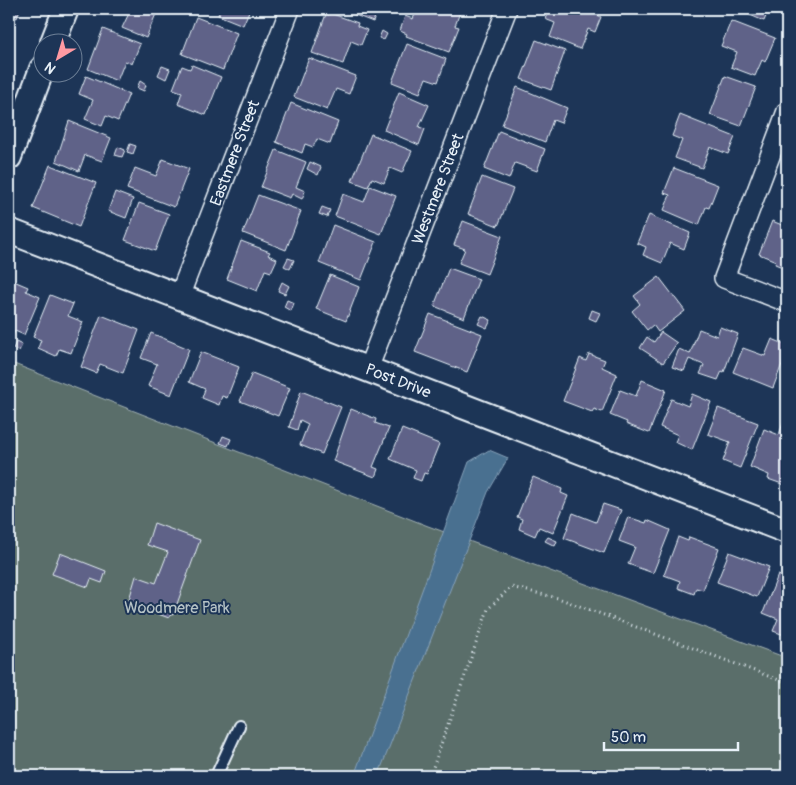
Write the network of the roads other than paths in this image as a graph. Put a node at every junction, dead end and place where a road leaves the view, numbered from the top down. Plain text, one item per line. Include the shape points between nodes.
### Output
1 (66, 9) edge
2 (290, 9) edge
3 (507, 9) edge
4 (57, 32) edge
5 (37, 82) edge
6 (787, 110) edge
7 (9, 157) edge
8 (9, 232) edge
9 (179, 297) junction
10 (787, 302) edge
11 (368, 369) junction
12 (787, 532) edge
13 (239, 726) dead end
14 (216, 776) edge

1 - 4 street
2 - 9 street, Eastmere Street
3 - 11 street, Westmere Street
5 - 7 street
6 - 10 street via 724,278
8 - 9 street, Post Drive
9 - 11 street, Post Drive
11 - 12 street, Post Drive
13 - 14 lane

